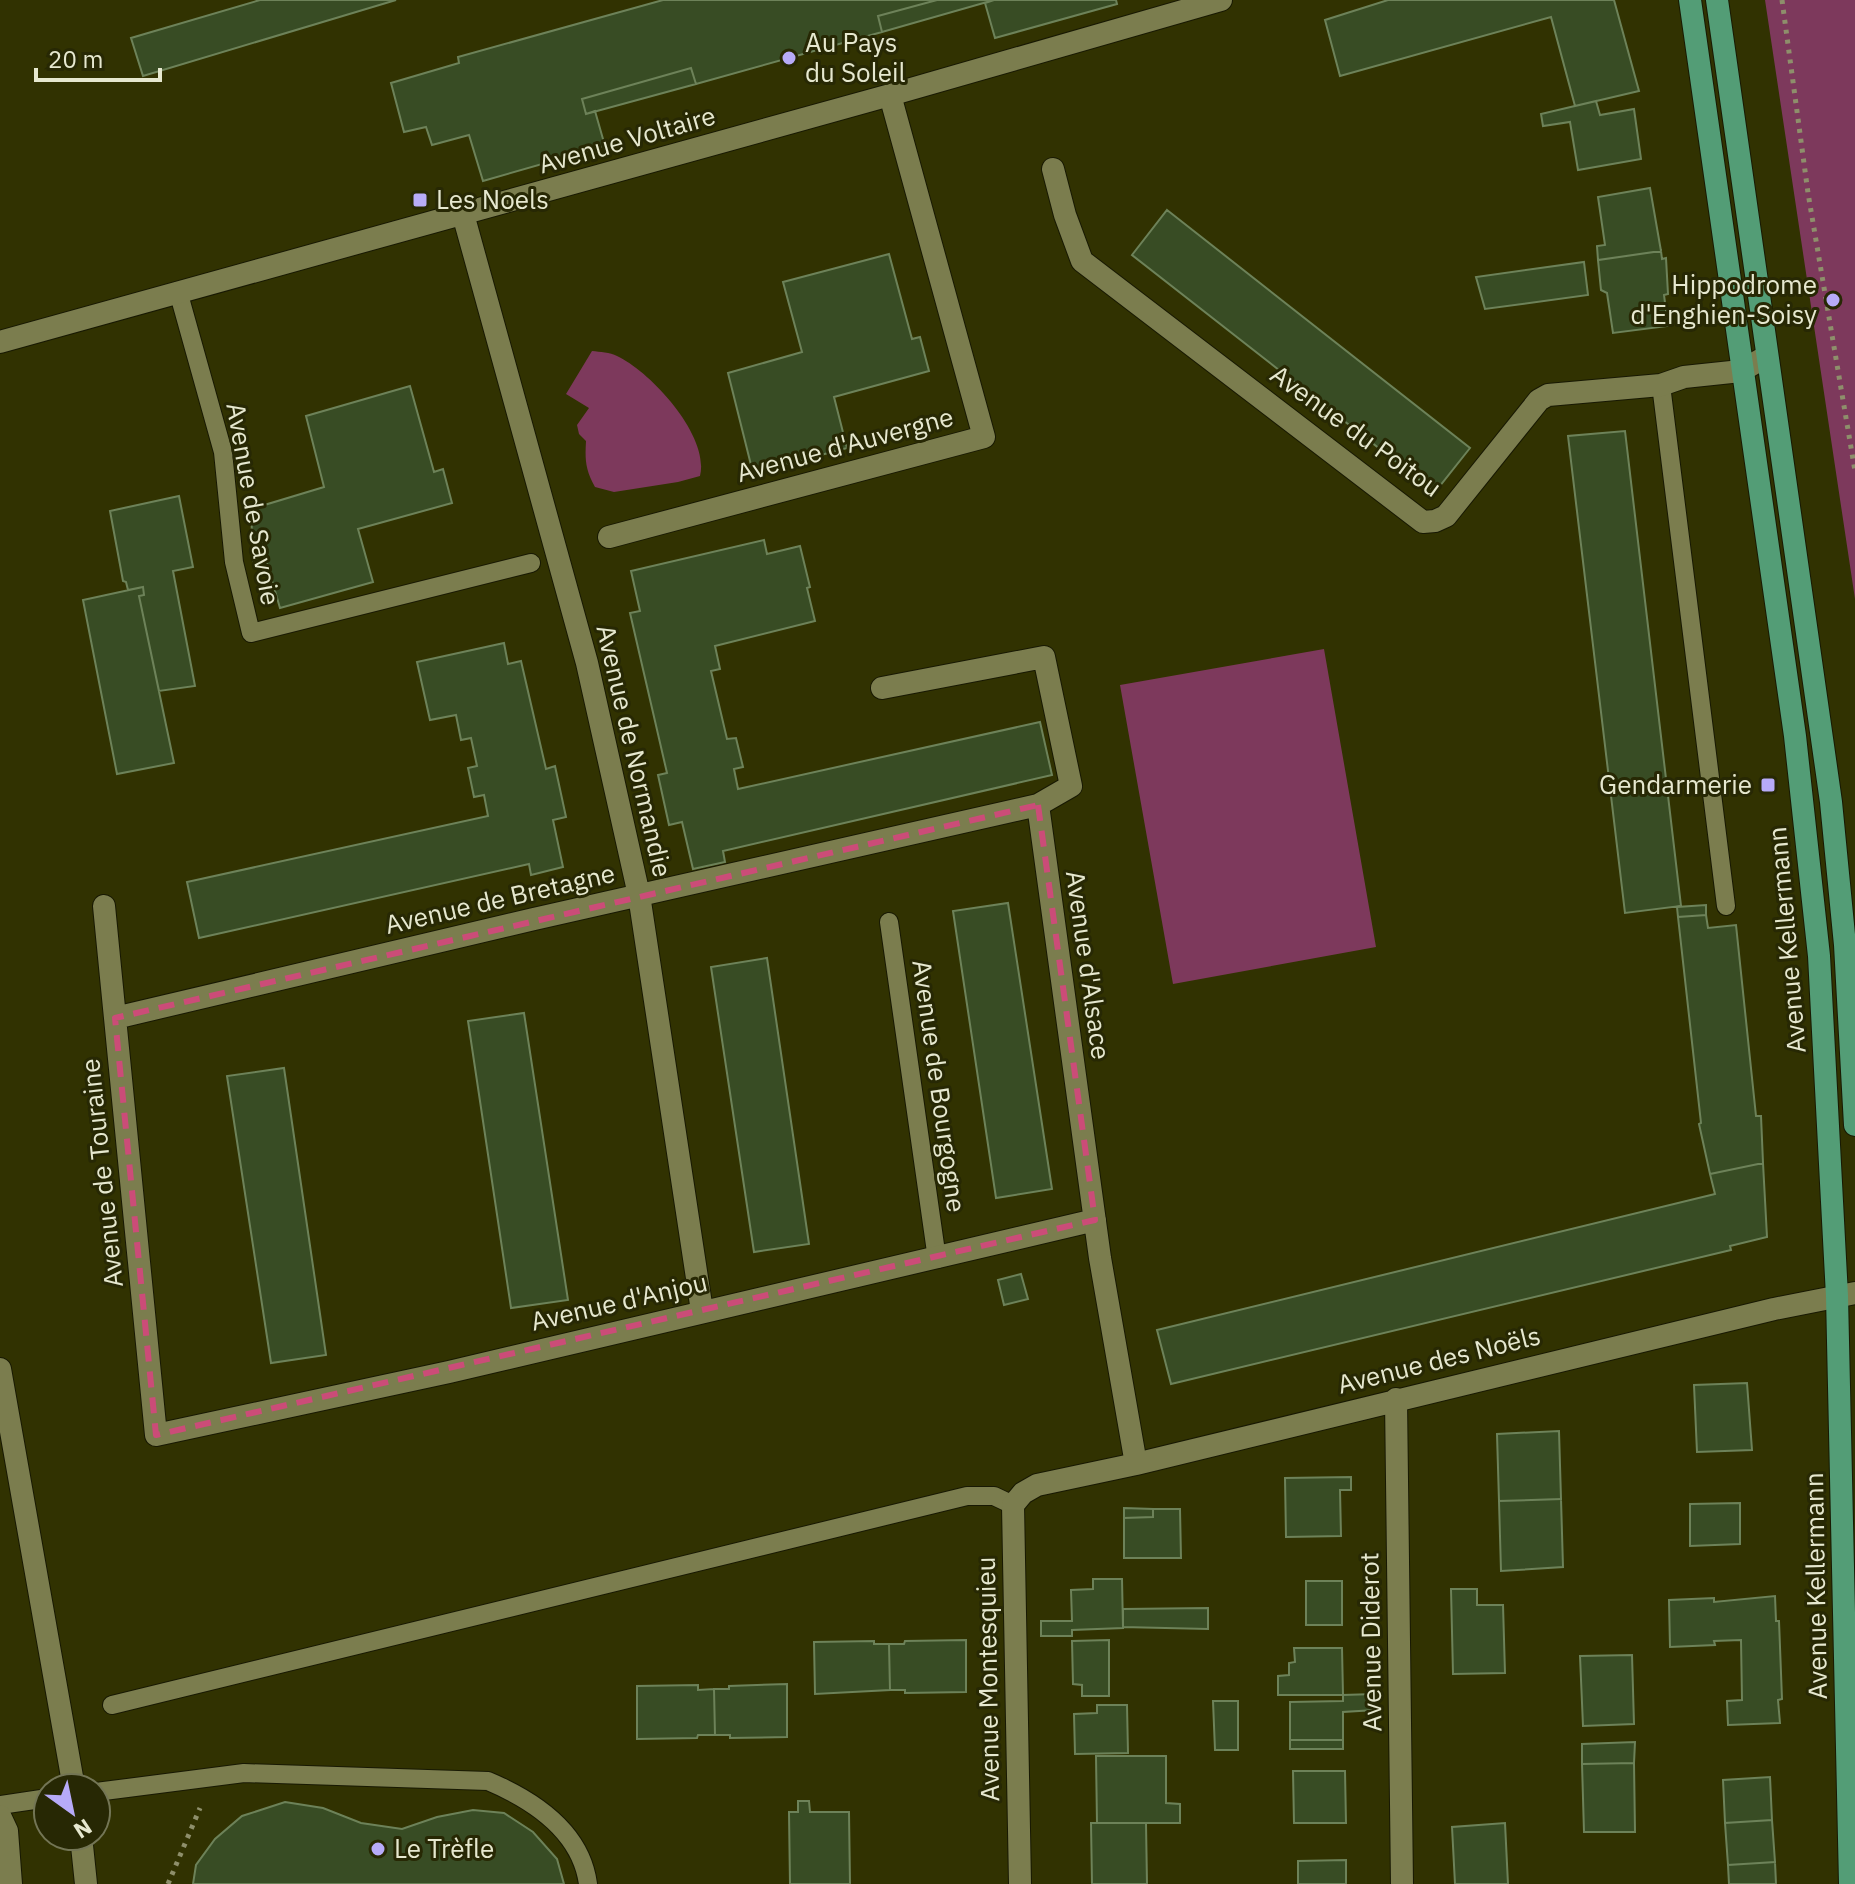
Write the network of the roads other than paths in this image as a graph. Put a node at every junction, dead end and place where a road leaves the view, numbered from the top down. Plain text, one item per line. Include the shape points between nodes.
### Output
1 (1221, 0) edge
2 (1690, 0) edge
3 (1717, 0) edge
4 (890, 95) junction
5 (1053, 169) dead end
6 (463, 214) junction
7 (178, 291) junction
8 (0, 342) edge
9 (1767, 356) junction
10 (1741, 371) junction
11 (1661, 385) junction
12 (609, 537) dead end
13 (531, 563) dead end
14 (882, 688) dead end
15 (1038, 805) junction
16 (639, 895) junction
17 (104, 906) dead end
18 (1726, 906) dead end
19 (889, 922) dead end
20 (115, 1018) junction
21 (1855, 1125) edge
22 (1095, 1220) junction
23 (937, 1259) junction
24 (1846, 1295) edge
25 (702, 1311) junction
26 (0, 1369) edge
27 (1396, 1399) junction
28 (156, 1435) joint
29 (1136, 1464) junction
30 (1013, 1505) junction
31 (112, 1705) dead end
32 (71, 1772) edge
33 (112, 1790) edge
34 (32, 1800) edge
35 (0, 1805) edge
36 (0, 1816) edge
37 (83, 1852) edge
38 (11, 1884) edge
39 (86, 1884) edge
40 (588, 1884) edge
41 (1020, 1884) edge
42 (1402, 1884) edge
43 (1850, 1884) edge

1 - 4 street, Avenue Voltaire
2 - 10 main road, Avenue Kellermann
3 - 9 main road, Avenue Kellermann
4 - 6 street, Avenue Voltaire
4 - 12 street, Avenue d'Auvergne via 984,437
5 - 11 street, Avenue du Poitou via 1082,261 1423,522 1446,516 1539,400
6 - 7 street, Avenue Voltaire
6 - 16 street, Avenue de Normandie via 587,663
7 - 8 street, Avenue Voltaire
7 - 13 lane, Avenue de Savoie via 223,452 234,562 251,633
9 - 10 street, Avenue du Poitou
9 - 21 main road, Avenue Kellermann via 1831,802
10 - 11 street, Avenue du Poitou
10 - 24 main road, Avenue Kellermann via 1808,836
11 - 18 lane
14 - 15 street via 1044,657 1071,786
15 - 16 street, Avenue de Bretagne
15 - 22 street, Avenue d'Alsace
16 - 20 street, Avenue de Bretagne
16 - 25 street, Avenue de Normandie
17 - 20 street, Avenue de Touraine
19 - 23 lane, Avenue de Bourgogne
20 - 28 street, Avenue de Touraine
22 - 23 street, Avenue d'Anjou
22 - 29 street, Avenue d'Alsace
23 - 25 street, Avenue d'Anjou
24 - 27 street, Avenue des Noëls
24 - 43 main road, Avenue Kellermann
25 - 28 street, Avenue d'Anjou
26 - 32 street
27 - 29 street, Avenue des Noëls
27 - 42 street, Avenue Diderot
29 - 30 street, Avenue des Noëls via 1037,1485
30 - 31 lane via 994,1496 967,1496
30 - 41 street, Avenue Montesquieu
33 - 40 lane via 244,1773 488,1781 520,1794 549,1815 575,1845
34 - 35 lane
36 - 38 street via 7,1831
37 - 39 street

